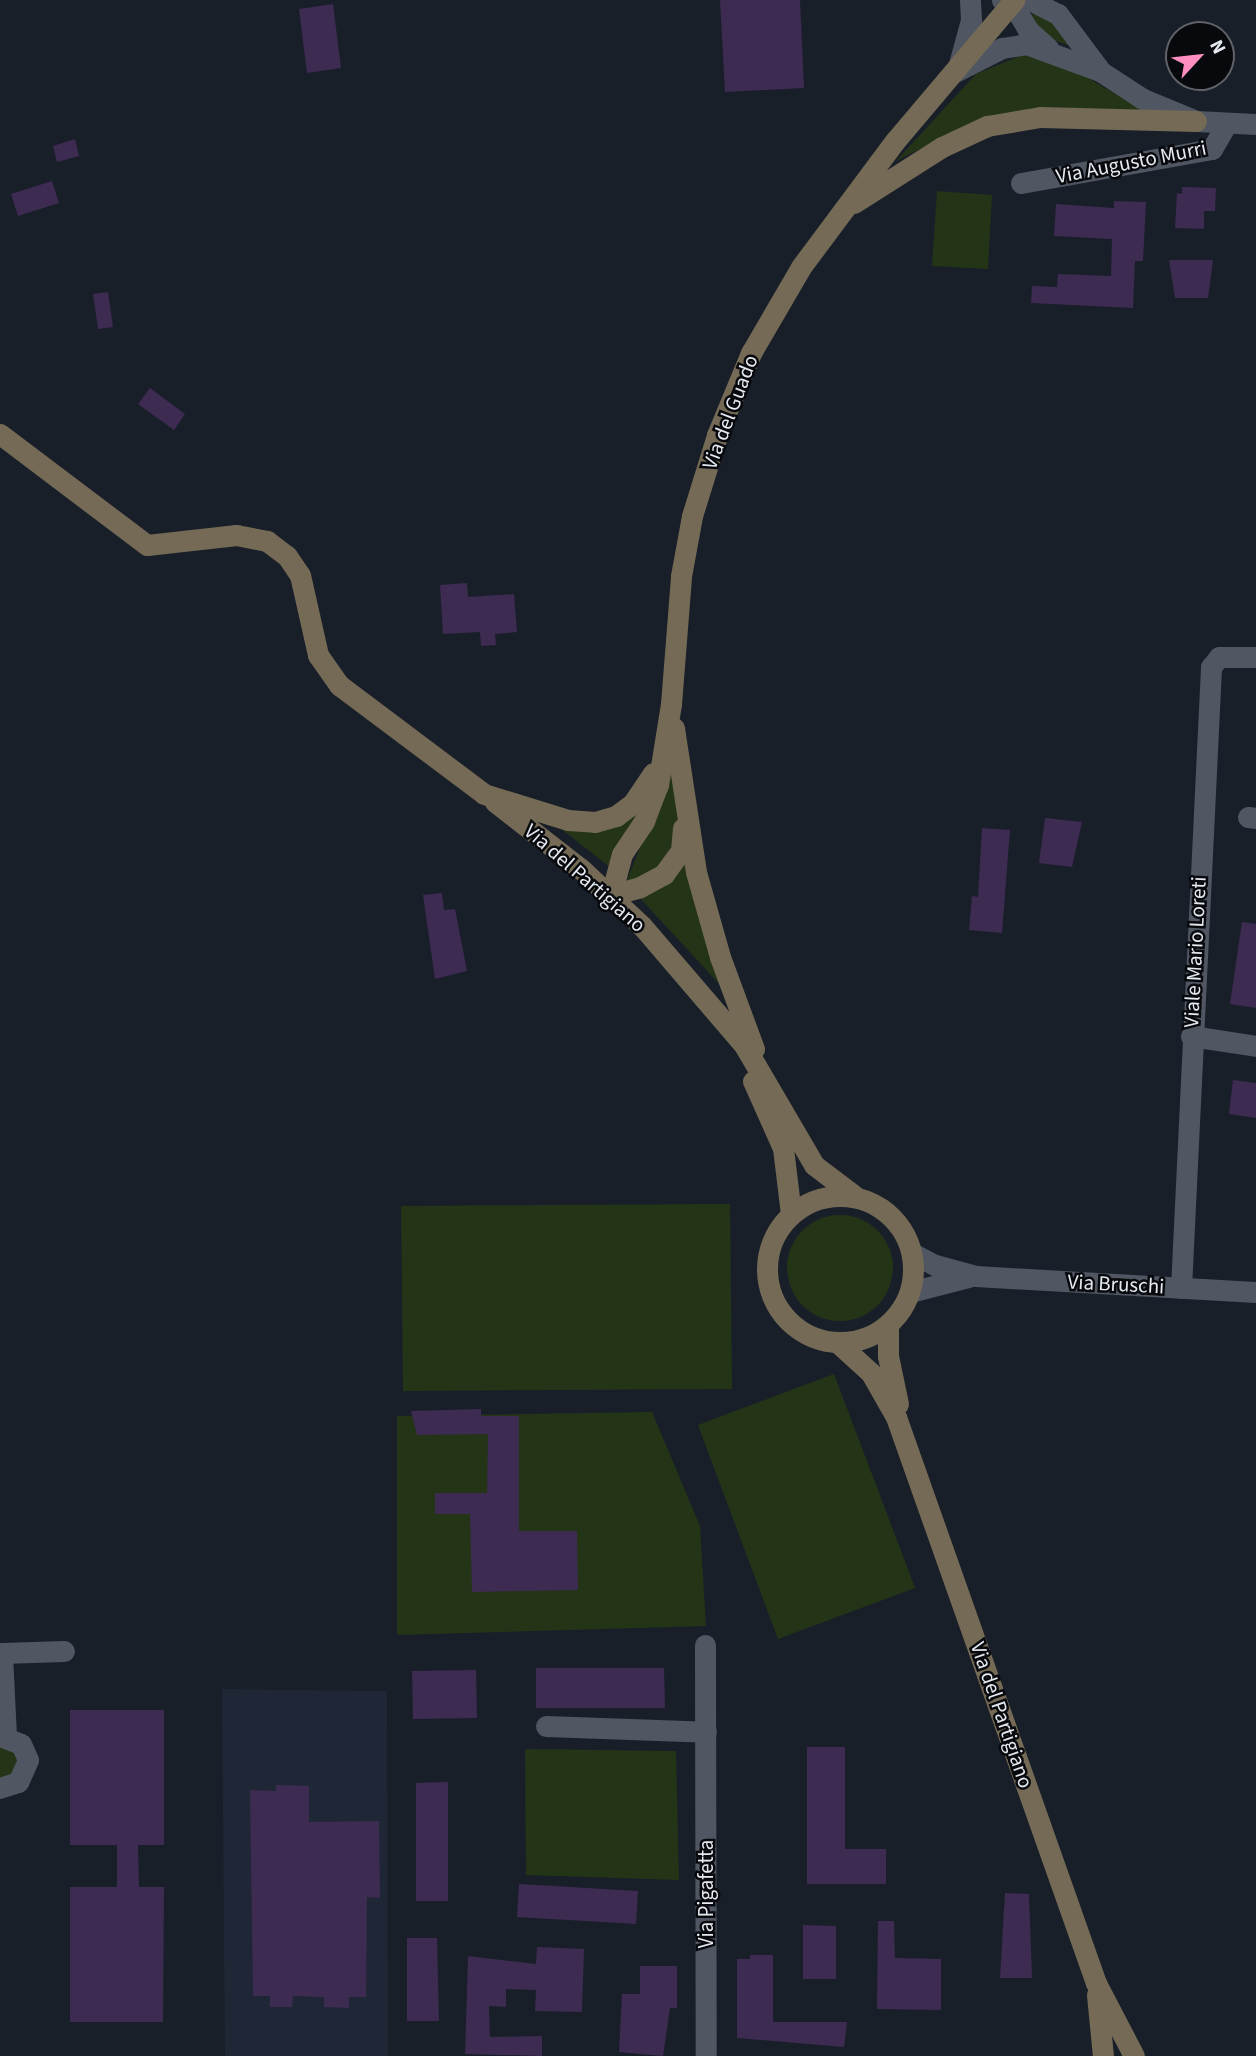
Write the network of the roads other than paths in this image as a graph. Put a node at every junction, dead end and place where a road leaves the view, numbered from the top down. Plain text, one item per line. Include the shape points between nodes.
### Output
1 (970, 0) edge
2 (1063, 0) edge
3 (1014, 1) edge
4 (1070, 31) junction
5 (1050, 50) junction
6 (1100, 71) junction
7 (955, 72) junction
8 (1196, 121) junction
9 (1227, 123) junction
10 (1256, 124) edge
11 (1021, 183) dead end
12 (843, 210) junction
13 (0, 434) edge
14 (1256, 657) edge
15 (671, 704) junction
16 (664, 752) junction
17 (484, 794) junction
18 (684, 802) junction
19 (611, 895) junction
20 (706, 1001) junction
21 (1191, 1036) junction
22 (1256, 1046) edge
23 (760, 1067) junction
24 (855, 1196) junction
25 (791, 1214) junction
26 (912, 1252) junction
27 (976, 1276) junction
28 (1181, 1288) junction
29 (910, 1292) junction
30 (1256, 1292) edge
31 (888, 1325) junction
32 (838, 1343) junction
33 (908, 1447) junction
34 (705, 1645) dead end
35 (65, 1651) dead end
36 (546, 1726) dead end
37 (706, 1732) junction
38 (3, 1736) edge
39 (0, 1788) edge
40 (1096, 1983) junction
41 (706, 2056) edge
42 (1103, 2056) edge
43 (1134, 2056) edge

1 - 7 street via 968,40
2 - 4 street, Via Augusto Murri
3 - 4 street, Via Augusto Murri via 1058,14
3 - 5 street, Via Augusto Murri via 1028,30
3 - 7 main road, Via del Guado
4 - 6 street, Via Augusto Murri
5 - 6 street, Via Augusto Murri
5 - 7 street, Via Augusto Murri via 1026,44 1002,48
6 - 8 street, Via Augusto Murri via 1143,99
7 - 12 main road, Via del Guado
8 - 9 street, Via Augusto Murri
8 - 12 main road via 1040,117 987,126 943,147
9 - 10 street, Via Augusto Murri
9 - 11 street, Via Augusto Murri via 1212,149
12 - 15 main road, Via del Guado via 801,267 751,353 717,435 681,576
13 - 17 main road, Via del Partigiano via 147,545 243,536 277,548 300,575 318,655 339,685
14 - 21 street, Viale Mario Loreti via 1219,657 1211,667
15 - 16 main road, Via del Guado
15 - 18 main road
16 - 17 main road via 633,803 616,816 595,822 568,820
16 - 19 main road, Via del Guado via 654,797 622,853
17 - 19 main road, Via del Partigiano
18 - 19 main road via 681,851 664,874
18 - 23 main road via 706,912
19 - 20 main road, Via del Partigiano
20 - 23 main road, Via del Partigiano
20 - 25 main road, Via del Partigiano via 749,1073 783,1148
21 - 22 street
21 - 28 street, Viale Mario Loreti
23 - 24 main road, Via del Partigiano via 814,1165
24 - 25 main road via 810,1201
24 - 26 main road via 892,1216
25 - 32 main road via 769,1251 771,1294 797,1329
26 - 27 street, Via Bruschi via 935,1265
26 - 29 main road
27 - 28 street, Via Bruschi
27 - 29 street, Via Bruschi
28 - 30 street, Via Bruschi
29 - 31 main road
31 - 32 main road via 864,1338
31 - 33 main road, Via del Partigiano via 888,1356
32 - 33 main road, Via del Partigiano via 871,1373
33 - 40 main road, Via del Partigiano
34 - 37 street, Via Pigafetta
35 - 38 street via 2,1653
36 - 37 street
37 - 41 street, Via Pigafetta
38 - 39 street via 26,1752 27,1768 18,1782
40 - 42 main road, Via del Partigiano
40 - 43 main road, Via del Partigiano

